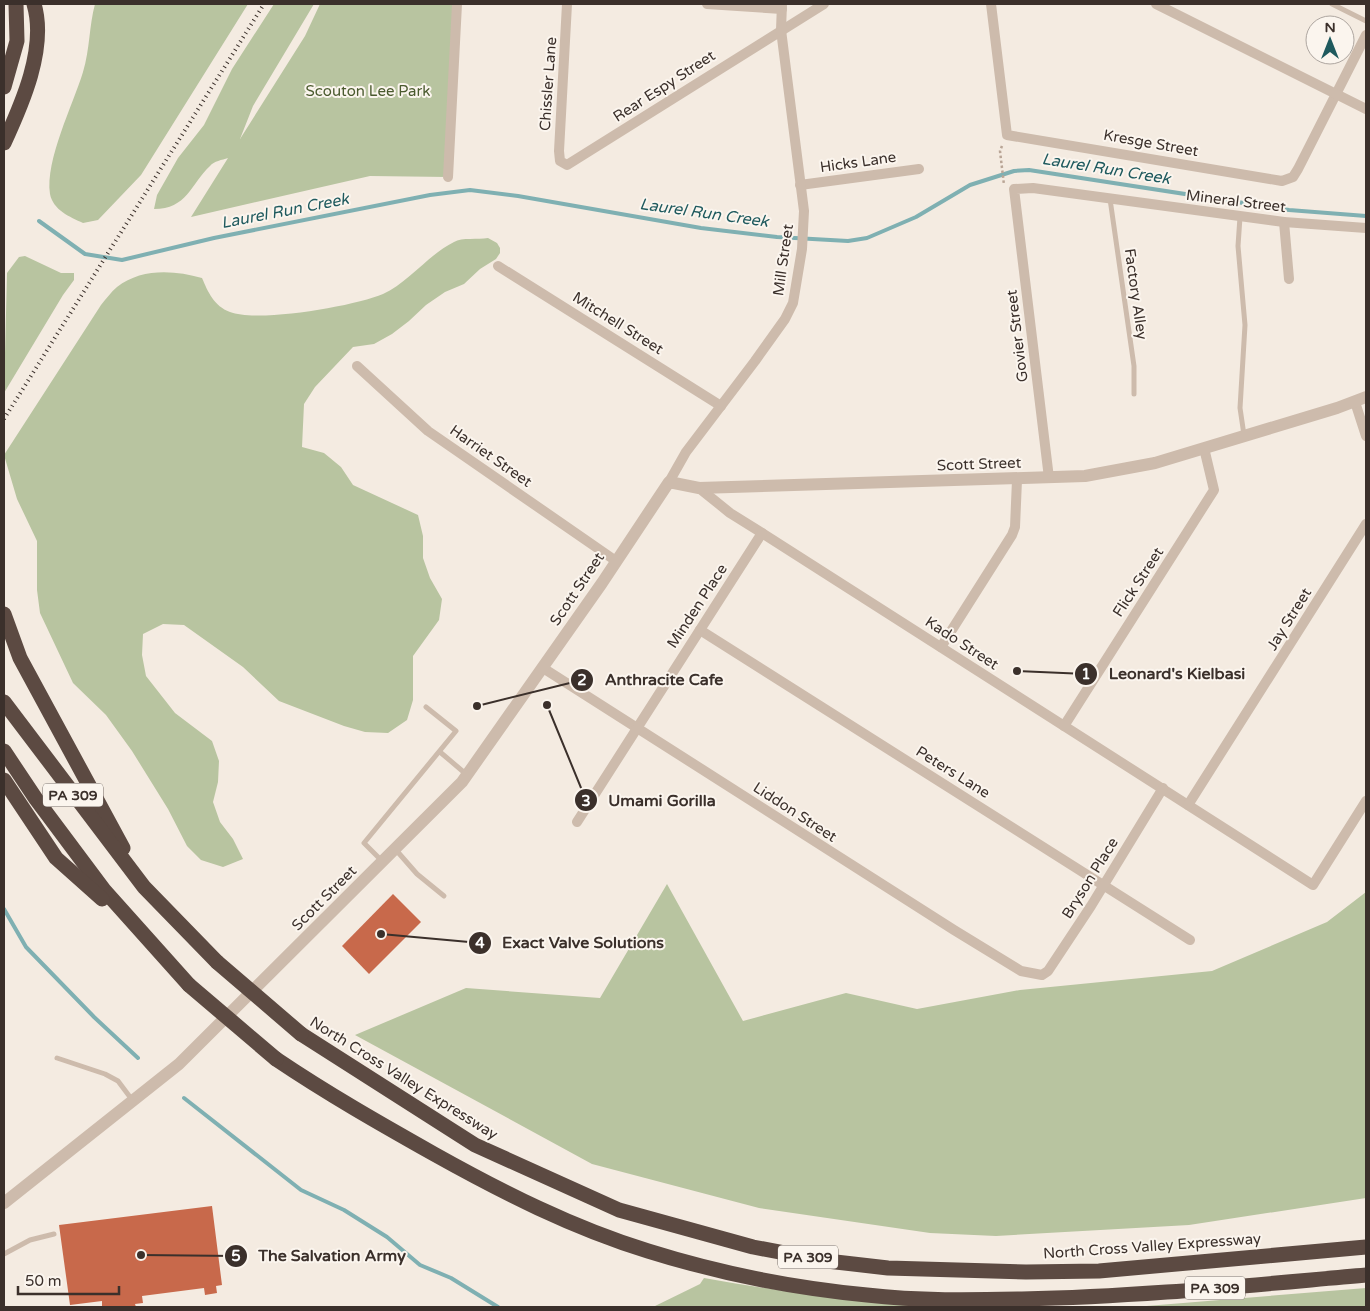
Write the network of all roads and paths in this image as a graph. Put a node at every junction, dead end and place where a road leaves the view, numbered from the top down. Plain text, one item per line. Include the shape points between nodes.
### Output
1 (16, 4) edge
2 (34, 4) edge
3 (457, 4) edge
4 (568, 4) edge
5 (707, 4) edge
6 (824, 4) edge
7 (991, 4) edge
8 (1156, 4) edge
9 (1332, 4) edge
10 (782, 6) edge
11 (1366, 21) edge
12 (781, 30) junction
13 (1366, 35) edge
14 (4, 87) edge
15 (1336, 94) junction
16 (1366, 109) edge
17 (1007, 135) junction
18 (4, 143) edge
19 (563, 164) joint
20 (919, 169) dead end
21 (448, 177) dead end
22 (800, 185) junction
23 (1014, 189) junction
24 (1110, 198) junction
25 (1240, 217) junction
26 (1284, 222) junction
27 (1366, 228) edge
28 (498, 266) dead end
29 (1289, 279) dead end
30 (356, 366) dead end
31 (1134, 394) dead end
32 (1361, 399) edge
33 (721, 406) junction
34 (1366, 436) edge
35 (1245, 437) junction
36 (1204, 448) junction
37 (1049, 478) junction
38 (1017, 480) junction
39 (669, 482) junction
40 (699, 488) junction
41 (1366, 524) edge
42 (762, 534) junction
43 (616, 561) junction
44 (4, 614) edge
45 (700, 630) junction
46 (940, 647) junction
47 (543, 668) junction
48 (4, 702) edge
49 (426, 707) dead end
50 (1064, 726) junction
51 (637, 728) junction
52 (4, 751) edge
53 (440, 752) junction
54 (468, 775) junction
55 (4, 780) edge
56 (1163, 788) junction
57 (1366, 801) edge
58 (1188, 805) junction
59 (577, 822) dead end
60 (396, 850) junction
61 (384, 862) junction
62 (1104, 884) junction
63 (144, 887) junction
64 (444, 896) dead end
65 (140, 932) junction
66 (1190, 940) dead end
67 (1034, 975) joint
68 (58, 1058) dead end
69 (133, 1102) junction
70 (4, 1203) edge
71 (54, 1234) dead end
72 (1366, 1242) edge
73 (1366, 1247) edge
74 (4, 1254) edge
75 (1250, 1256) junction
76 (1366, 1275) edge

1 - 14 highway via 17,41
2 - 18 highway via 36,40 30,79
3 - 21 street
4 - 19 street, Chissler Lane via 559,152
5 - 10 street
6 - 12 street, Rear Espy Street
7 - 17 street
8 - 15 street
9 - 11 lane
10 - 12 street, Mill Street
12 - 19 street, Rear Espy Street via 567,165
12 - 22 street, Mill Street
13 - 15 street
15 - 16 street
15 - 17 street, Kresge Street via 1298,169 1289,180
17 - 23 path via 1000,151 1004,188
20 - 22 street, Hicks Lane
22 - 33 street, Mill Street via 804,226 793,303 785,319
23 - 24 street, Mineral Street via 1033,188
23 - 37 street, Govier Street
24 - 25 street, Mineral Street
24 - 31 lane, Factory Alley via 1134,366
25 - 26 street, Mineral Street
25 - 35 lane via 1238,246 1244,326 1240,408
26 - 27 street, Mineral Street
26 - 29 street
28 - 33 street, Mitchell Street
30 - 43 street, Harriet Street via 428,431
32 - 34 street
32 - 35 street, Scott Street
33 - 39 street, Mill Street via 686,452
35 - 36 street, Scott Street
36 - 37 street, Scott Street via 1132,469
36 - 50 street, Flick Street via 1214,490
37 - 38 street, Scott Street
38 - 40 street, Scott Street
38 - 46 street via 1016,519 1012,535
39 - 40 street, Scott Street
39 - 43 street, Scott Street
40 - 42 street, Kado Street
41 - 58 street, Jay Street
42 - 45 street, Minden Place
42 - 46 street, Kado Street
43 - 47 street, Scott Street
44 - 63 highway via 20,658
45 - 51 street, Minden Place
45 - 62 street, Peters Lane
46 - 50 street, Kado Street
47 - 51 street, Liddon Street
47 - 54 street, Scott Street
48 - 63 highway, North Cross Valley Expressway / PA 309
49 - 53 lane via 456,731
50 - 56 street, Kado Street
51 - 59 street, Minden Place
51 - 67 street, Liddon Street via 954,930 1021,971
52 - 65 highway, PA 309 via 98,882
53 - 54 lane
53 - 61 lane via 364,844
54 - 60 street, Scott Street
55 - 65 highway via 56,858
56 - 58 street, Kado Street
56 - 62 street, Bryson Place
57 - 58 street, Kado Street via 1313,885
60 - 61 street, Scott Street
60 - 64 lane via 417,874
61 - 69 street, Scott Street via 179,1064
62 - 66 street, Peters Lane
62 - 67 street, Bryson Place via 1048,971
63 - 75 highway, North Cross Valley Expressway / PA 309, bridge via 217,962 301,1034 474,1145 620,1210 753,1246 827,1261 888,1268 958,1272 1099,1271
65 - 76 highway, PA 309, bridge via 189,985 276,1059 338,1101 499,1190 570,1222 647,1251 748,1277 867,1296 944,1300 1182,1291
68 - 69 lane via 118,1081
69 - 70 street, Scott Street
71 - 74 lane via 30,1240
72 - 75 highway
73 - 75 highway, North Cross Valley Expressway / PA 309

